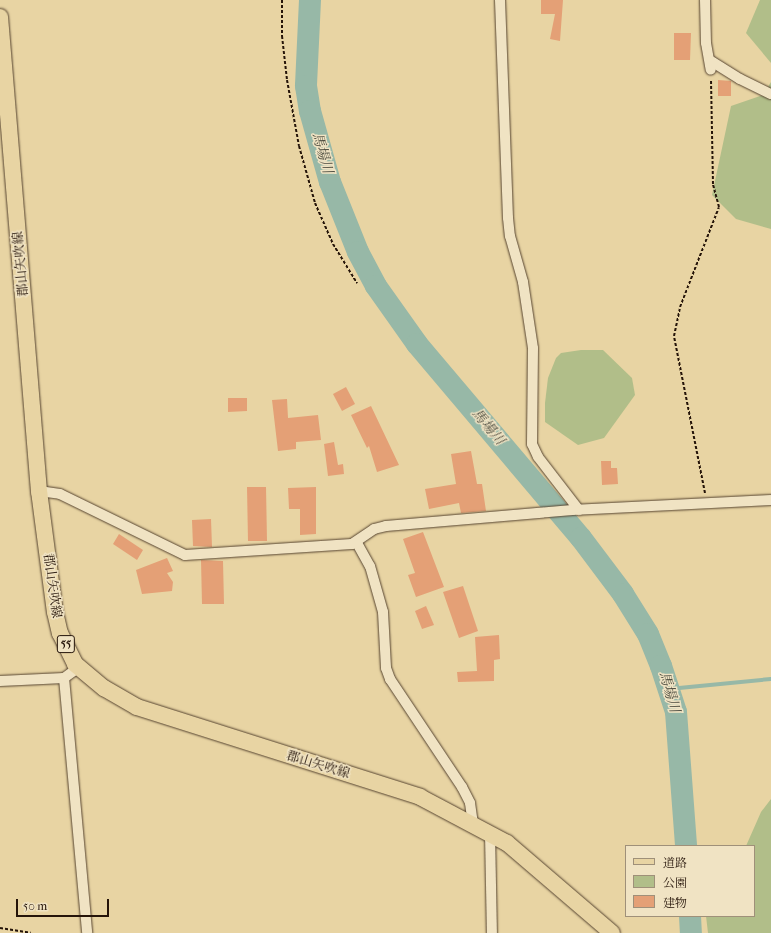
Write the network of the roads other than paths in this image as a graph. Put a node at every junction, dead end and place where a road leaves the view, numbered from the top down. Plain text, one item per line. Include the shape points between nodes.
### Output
1 (500, 0) edge
2 (705, 0) edge
3 (0, 17) edge
4 (771, 94) edge
5 (40, 491) junction
6 (771, 500) edge
7 (575, 510) junction
8 (357, 543) junction
9 (79, 667) junction
10 (64, 678) junction
11 (0, 681) edge
12 (473, 824) junction
13 (490, 833) junction
14 (87, 933) edge
15 (492, 933) edge
16 (612, 933) edge

1 - 7 street via 508,218 523,282 533,348 532,444 538,457
2 - 4 street via 706,43 711,66
3 - 5 main road, 郡山矢吹線 / 55
5 - 8 street via 60,494 185,555
5 - 9 main road, 郡山矢吹線 / 55 via 54,612 60,633
6 - 7 street
7 - 8 street via 386,526 374,529
8 - 12 street via 370,566 383,612 386,668 462,787 470,803
9 - 10 street
9 - 12 main road, 郡山矢吹線 / 55 via 110,692 137,706 420,797
10 - 11 street
10 - 14 street
12 - 13 main road, 郡山矢吹線 / 55
13 - 15 street
13 - 16 main road, 郡山矢吹線 / 55 via 548,876

